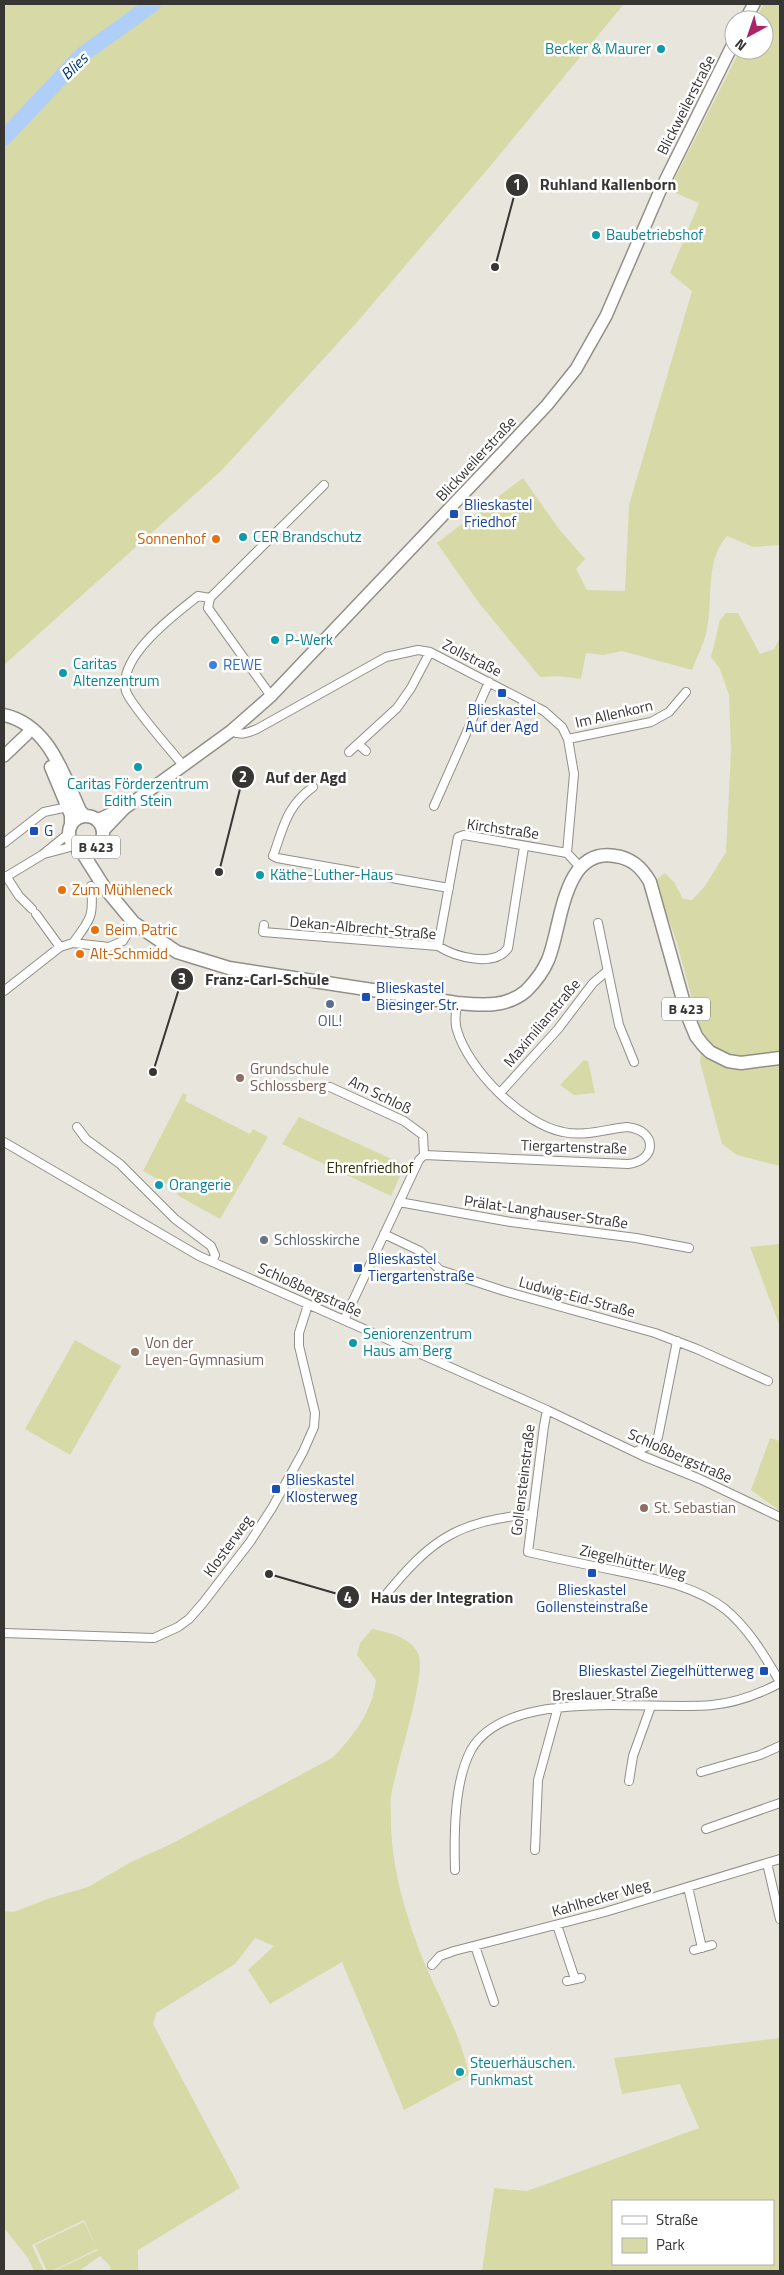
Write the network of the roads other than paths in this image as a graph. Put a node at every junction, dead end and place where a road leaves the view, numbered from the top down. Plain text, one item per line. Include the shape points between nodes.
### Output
1 (725, 60) edge
2 (324, 485) dead end
3 (210, 598) junction
4 (430, 652) junction
5 (490, 682) junction
6 (686, 692) dead end
7 (271, 696) junction
8 (4, 715) edge
9 (30, 731) junction
10 (231, 731) junction
11 (568, 739) junction
12 (358, 744) junction
13 (366, 751) dead end
14 (349, 752) dead end
15 (4, 756) edge
16 (183, 765) junction
17 (313, 786) dead end
18 (434, 806) dead end
19 (68, 808) junction
20 (95, 822) junction
21 (73, 838) junction
22 (4, 843) edge
23 (524, 846) junction
24 (95, 847) junction
25 (567, 852) junction
26 (42, 855) junction
27 (580, 867) junction
28 (5, 877) edge
29 (95, 881) junction
30 (449, 888) junction
31 (134, 923) junction
32 (598, 923) dead end
33 (264, 926) dead end
34 (73, 942) junction
35 (60, 946) junction
36 (438, 946) junction
37 (606, 972) junction
38 (4, 991) edge
39 (457, 1003) junction
40 (780, 1058) edge
41 (634, 1062) dead end
42 (303, 1087) dead end
43 (500, 1093) junction
44 (76, 1127) dead end
45 (4, 1142) edge
46 (424, 1155) junction
47 (399, 1202) junction
48 (384, 1234) junction
49 (689, 1248) dead end
50 (212, 1262) junction
51 (308, 1305) junction
52 (344, 1320) junction
53 (677, 1341) junction
54 (768, 1381) dead end
55 (547, 1410) junction
56 (635, 1452) junction
57 (533, 1514) junction
58 (780, 1517) edge
59 (528, 1552) joint
60 (384, 1597) dead end
61 (4, 1632) edge
62 (780, 1682) edge
63 (651, 1706) junction
64 (558, 1707) junction
65 (780, 1746) edge
66 (701, 1772) dead end
67 (629, 1782) dead end
68 (780, 1804) edge
69 (706, 1829) dead end
70 (534, 1850) dead end
71 (780, 1859) edge
72 (767, 1863) junction
73 (455, 1870) dead end
74 (688, 1887) junction
75 (780, 1919) edge
76 (557, 1925) junction
77 (712, 1945) dead end
78 (475, 1946) junction
79 (432, 1965) dead end
80 (574, 1979) dead end
81 (494, 2002) dead end

1 - 7 street, Blickweilerstraße via 660,191 606,316 576,369 547,405
2 - 3 street
3 - 7 street via 208,608
3 - 16 street via 198,596 156,631 126,673 128,694
4 - 5 street, Zollstraße
4 - 10 street, Zollstraße via 410,651 386,657 257,729 246,734
4 - 12 street via 397,708
5 - 11 street, Zollstraße via 554,718
5 - 18 street
6 - 11 street, Im Allenkorn via 669,712 652,722
7 - 10 street, Blickweilerstraße
8 - 9 main road, B 423
9 - 15 street
9 - 19 main road, B 423 via 48,760
9 - 20 main road, B 423 via 42,737 56,758 80,811
10 - 16 street, Blickweilerstraße
11 - 25 street, Zollstraße via 574,774
12 - 13 street
12 - 14 street
16 - 20 street, Blickweilerstraße via 125,808
17 - 30 street via 290,808 273,856
19 - 21 main road, B 423
19 - 22 street via 43,813
20 - 21 main road, B 423 via 80,816
20 - 24 main road, B 423 via 102,840
21 - 24 main road, B 423 via 85,850
21 - 26 street
21 - 26 street
21 - 29 main road, B 423
23 - 25 street, Kirchstraße
23 - 30 street, Kirchstraße via 464,835 458,837
23 - 36 street, Dekan-Albrecht-Straße via 508,948 504,954 489,960 448,953
24 - 29 main road, B 423
25 - 27 street
26 - 28 street
27 - 39 main road, B 423 via 569,885 548,960 533,984 502,1003
27 - 40 main road, B 423 via 595,858 612,855 630,860 650,882 687,1014 703,1045 728,1061 742,1063
28 - 35 street
29 - 31 main road, B 423 via 104,887
29 - 34 street via 91,917
30 - 36 street, Kirchstraße
31 - 34 street via 123,941 109,947
31 - 39 main road, B 423 via 166,946 200,961
32 - 37 street
33 - 36 street, Dekan-Albrecht-Straße via 263,932
34 - 35 street
35 - 38 street
37 - 41 street via 618,1025
37 - 43 street, Maximilianstraße via 593,983 558,1029
39 - 43 street, Tiergartenstraße via 456,1028 461,1041 475,1066
42 - 46 street, Am Schloß via 330,1087 404,1121 423,1135
43 - 46 street, Tiergartenstraße via 531,1118 563,1132 583,1134 636,1127 648,1136 648,1153 640,1161 628,1164
44 - 50 street via 86,1139 120,1164 174,1219 211,1246 215,1255
45 - 50 street, Schloßbergstraße
46 - 47 street
47 - 48 street
47 - 49 street, Prälat-Langhauser-Straße
48 - 52 street
48 - 53 street, Ludwig-Eid-Straße via 420,1251 440,1270
50 - 51 street, Schloßbergstraße
51 - 52 street, Schloßbergstraße
51 - 61 street, Klosterweg via 299,1333 299,1346 315,1412 309,1439 250,1542 189,1619 154,1638
52 - 55 street, Schloßbergstraße
53 - 54 street, Ludwig-Eid-Straße
53 - 56 street via 658,1437 654,1444
55 - 56 street, Schloßbergstraße
55 - 57 street, Gollensteinstraße
56 - 58 street, Schloßbergstraße
57 - 59 street, Gollensteinstraße
57 - 60 street via 473,1525 442,1539 419,1557
59 - 62 street, Ziegelhütter Weg via 666,1581 699,1593 741,1624
62 - 63 street, Breslauer Straße via 760,1693 714,1705
63 - 64 street, Breslauer Straße
63 - 67 street via 633,1756
64 - 70 street via 538,1780
64 - 73 street, Breslauer Straße via 502,1723 489,1730 472,1748 459,1792
65 - 66 street
68 - 69 street
71 - 72 street, Kahlhecker Weg
72 - 74 street, Kahlhecker Weg
72 - 75 street
74 - 76 street, Kahlhecker Weg
74 - 77 street via 698,1949
76 - 78 street, Kahlhecker Weg
76 - 80 street
78 - 79 street, Kahlhecker Weg via 440,1956
78 - 81 street

